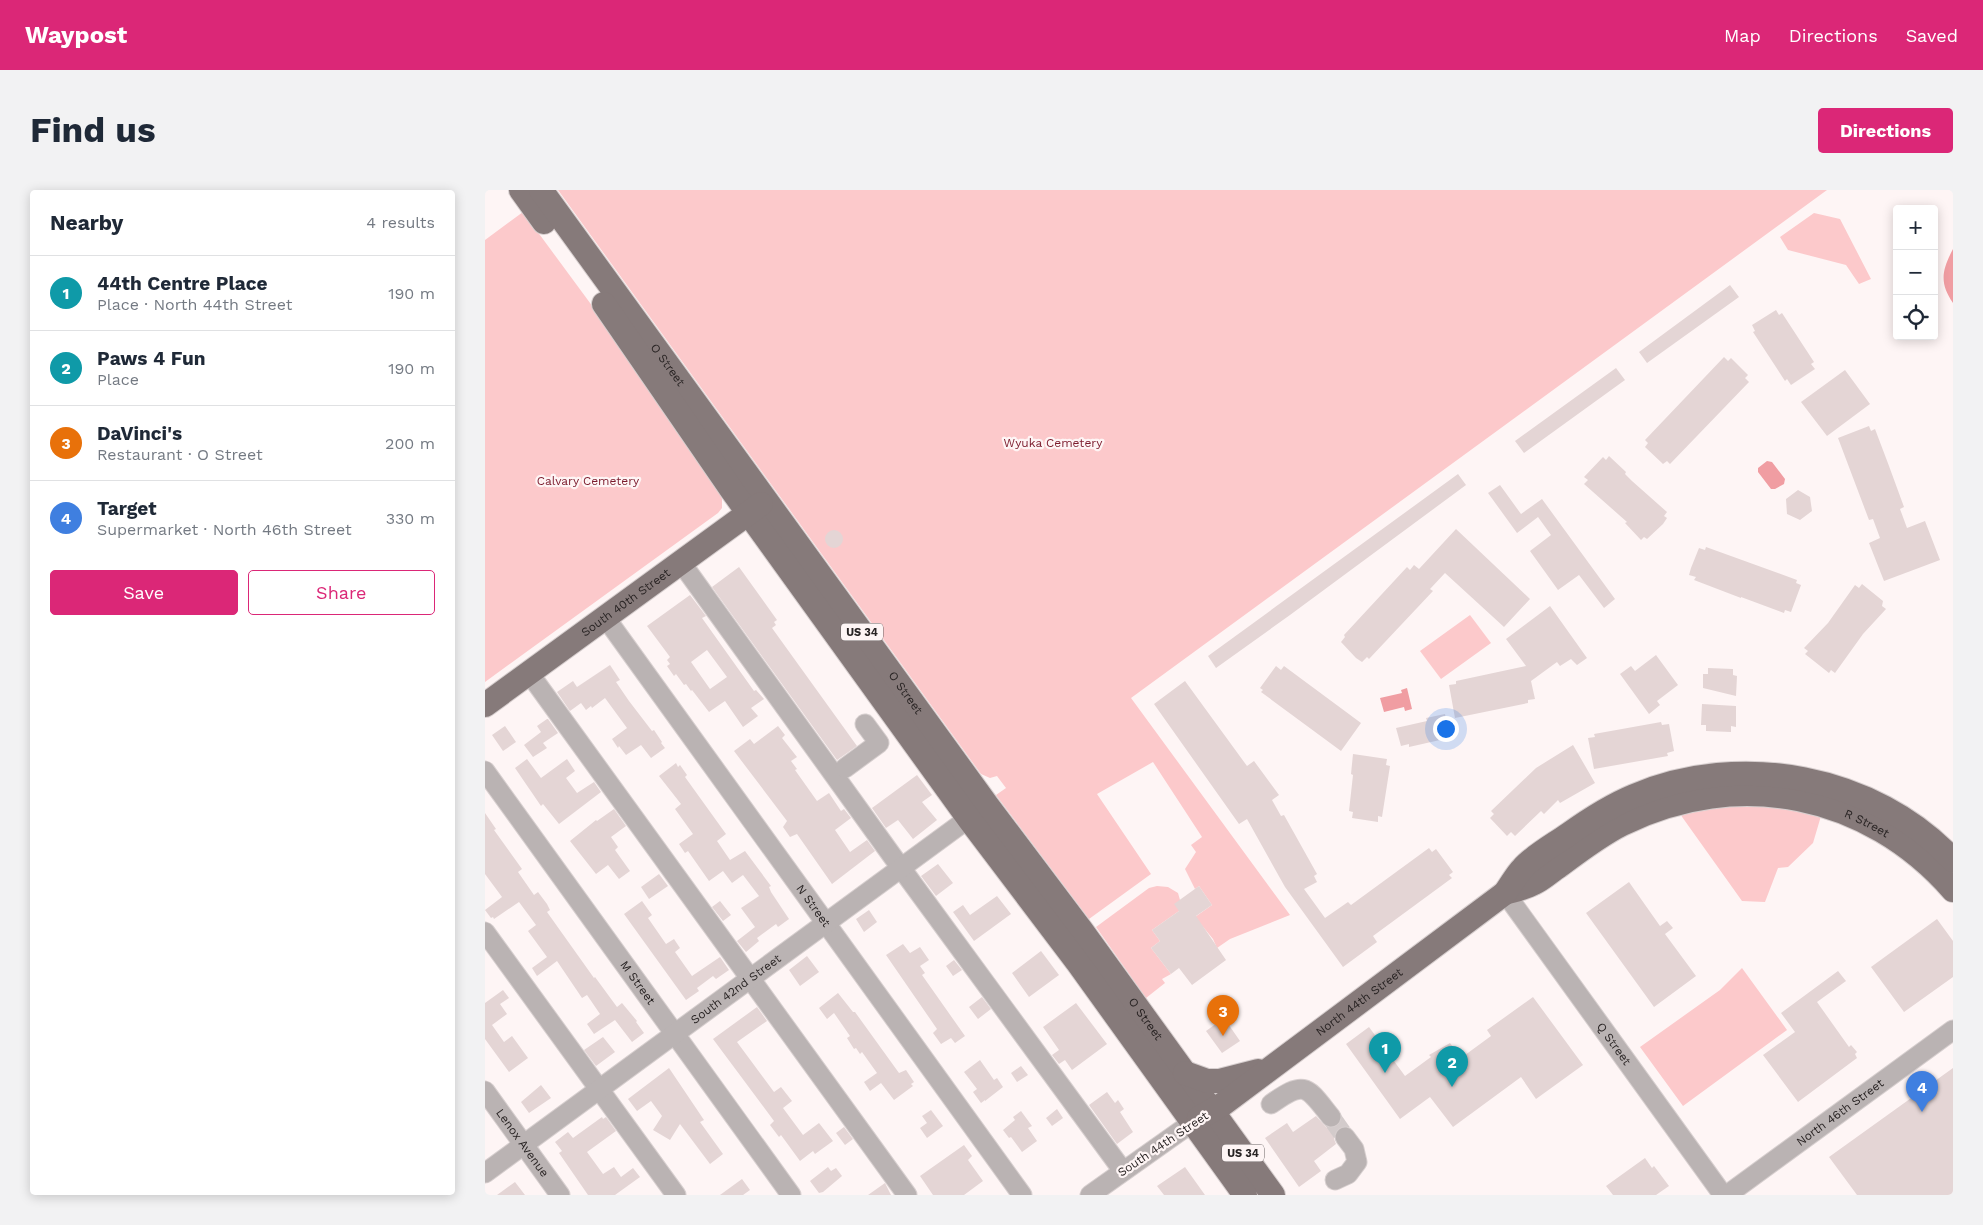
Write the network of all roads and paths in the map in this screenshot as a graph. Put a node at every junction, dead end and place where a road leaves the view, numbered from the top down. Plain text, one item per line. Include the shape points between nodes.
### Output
1 (521, 190) edge
2 (541, 190) edge
3 (758, 507) junction
4 (680, 561) junction
5 (605, 617) junction
6 (529, 673) junction
7 (485, 705) edge
8 (865, 724) dead end
9 (845, 768) dead end
10 (485, 771) edge
11 (1763, 784) junction
12 (978, 812) junction
13 (1953, 860) edge
14 (901, 868) junction
15 (1953, 890) edge
16 (1505, 893) junction
17 (826, 924) junction
18 (485, 932) edge
19 (750, 979) junction
20 (1953, 1030) edge
21 (674, 1034) junction
22 (1271, 1068) junction
23 (1185, 1073) junction
24 (599, 1089) junction
25 (485, 1091) edge
26 (1271, 1104) dead end
27 (1203, 1116) junction
28 (1331, 1117) tunnel mouth
29 (1345, 1137) tunnel mouth
30 (524, 1145) junction
31 (1123, 1171) junction
32 (485, 1173) edge
33 (1335, 1180) dead end
34 (560, 1195) edge
35 (676, 1195) edge
36 (791, 1195) edge
37 (907, 1195) edge
38 (1023, 1195) edge
39 (1090, 1195) edge
40 (1245, 1195) edge
41 (1273, 1195) edge
42 (1723, 1195) edge
43 (1727, 1195) edge

1 - 3 main road, O Street / US 34
2 - 3 main road, O Street / US 34
3 - 4 main road, South 40th Street
3 - 12 main road, O Street / US 34
4 - 5 main road, South 40th Street
4 - 14 street
5 - 6 main road, South 40th Street
5 - 17 street, N Street
6 - 7 main road, South 40th Street
6 - 19 street
8 - 9 street via 879,743
10 - 21 street, M Street
11 - 13 main road, R Street via 1815,781 1854,794 1924,834
11 - 15 main road, R Street via 1874,826 1925,862
11 - 16 main road, North 44th Street via 1727,774 1702,777 1656,788 1614,804 1524,867
12 - 14 street, South 42nd Street
12 - 23 main road, O Street / US 34
12 - 27 main road, O Street / US 34 via 1078,963
14 - 17 street, South 42nd Street
14 - 31 street
16 - 22 main road, North 44th Street
16 - 42 street, Q Street
17 - 19 street, South 42nd Street
17 - 38 street, N Street
18 - 24 street
19 - 21 street, South 42nd Street
19 - 37 street
20 - 43 street, North 46th Street
21 - 24 street, South 42nd Street
21 - 36 street, M Street
22 - 23 main road via 1219,1081 1207,1081
22 - 27 main road, North 44th Street
23 - 27 main road, O Street / US 34
24 - 30 street, South 42nd Street
24 - 35 street
25 - 30 street, Lenox Avenue
26 - 28 street via 1289,1091 1299,1088 1310,1090
27 - 31 street, South 44th Street
27 - 40 main road, O Street / US 34
27 - 41 main road, O Street / US 34
29 - 33 street via 1357,1162 1347,1174
30 - 32 street, South 42nd Street
30 - 34 street, Lenox Avenue
31 - 39 street, South 44th Street

